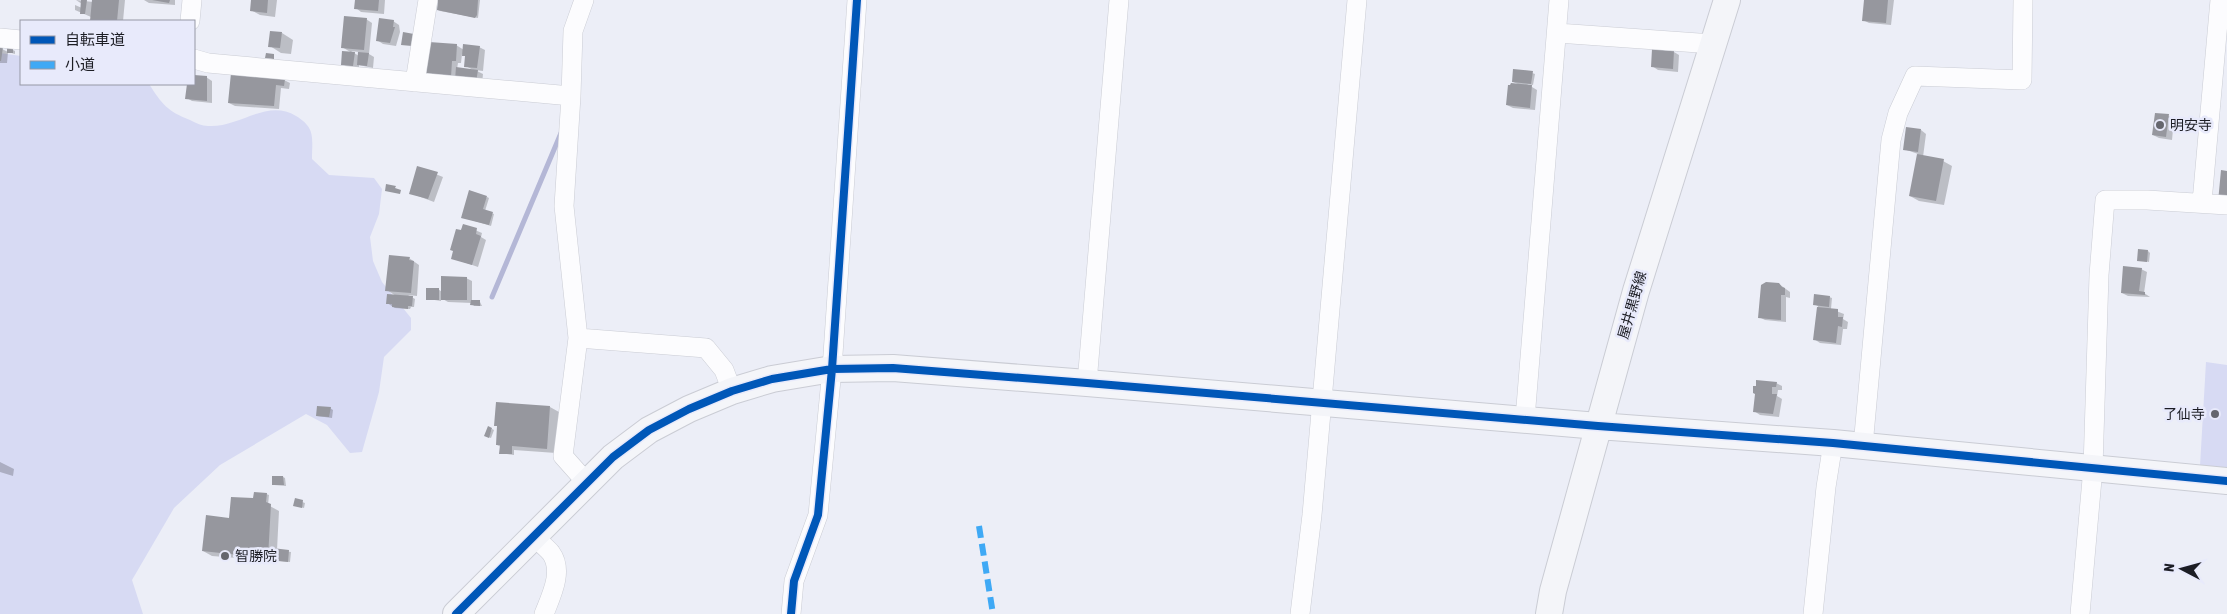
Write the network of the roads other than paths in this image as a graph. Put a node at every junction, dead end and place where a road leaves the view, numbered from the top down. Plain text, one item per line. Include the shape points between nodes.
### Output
1 (192, 0) edge
2 (428, 0) edge
3 (584, 0) edge
4 (857, 0) edge
5 (1120, 0) edge
6 (1357, 0) edge
7 (1560, 0) edge
8 (1727, 0) edge
9 (2022, 0) edge
10 (2220, 0) edge
11 (190, 20) edge
12 (1557, 33) junction
13 (0, 38) edge
14 (20, 40) edge
15 (1713, 44) junction
16 (195, 59) edge
17 (415, 82) junction
18 (571, 96) junction
19 (2202, 202) junction
20 (2227, 206) edge
21 (578, 338) junction
22 (832, 369) junction
23 (1087, 383) junction
24 (732, 390) junction
25 (1322, 402) junction
26 (1525, 419) junction
27 (1598, 426) junction
28 (1833, 443) junction
29 (1863, 446) junction
30 (2093, 468) junction
31 (2227, 480) edge
32 (587, 483) junction
33 (533, 536) junction
34 (456, 614) edge
35 (544, 614) edge
36 (791, 614) edge
37 (1300, 614) edge
38 (1549, 614) edge
39 (1813, 614) edge
40 (2080, 614) edge

1 - 11 street
2 - 17 street
3 - 18 street via 573,30
4 - 22 street
5 - 23 street
6 - 25 street
7 - 12 street
8 - 15 street, 屋井黒野線
9 - 29 street via 2022,80 1915,76 1898,113 1892,140
10 - 19 street
12 - 15 street
12 - 26 street
13 - 14 street
15 - 27 street, 屋井黒野線 via 1636,291
16 - 17 street
17 - 18 street
18 - 21 street via 564,206
19 - 20 street
19 - 30 street via 2106,200
21 - 24 street via 706,348 724,370
21 - 32 street via 563,456
22 - 23 street via 894,368
22 - 24 street via 772,379
22 - 36 street via 818,515 794,581
23 - 25 street
24 - 32 street via 649,430 613,457
25 - 26 street
25 - 37 street
26 - 27 street
27 - 28 street
27 - 38 street, 屋井黒野線
28 - 29 street
28 - 39 street
29 - 30 street
30 - 31 street
30 - 40 street
32 - 33 street
33 - 34 street
33 - 35 street via 551,554 556,567 554,587

